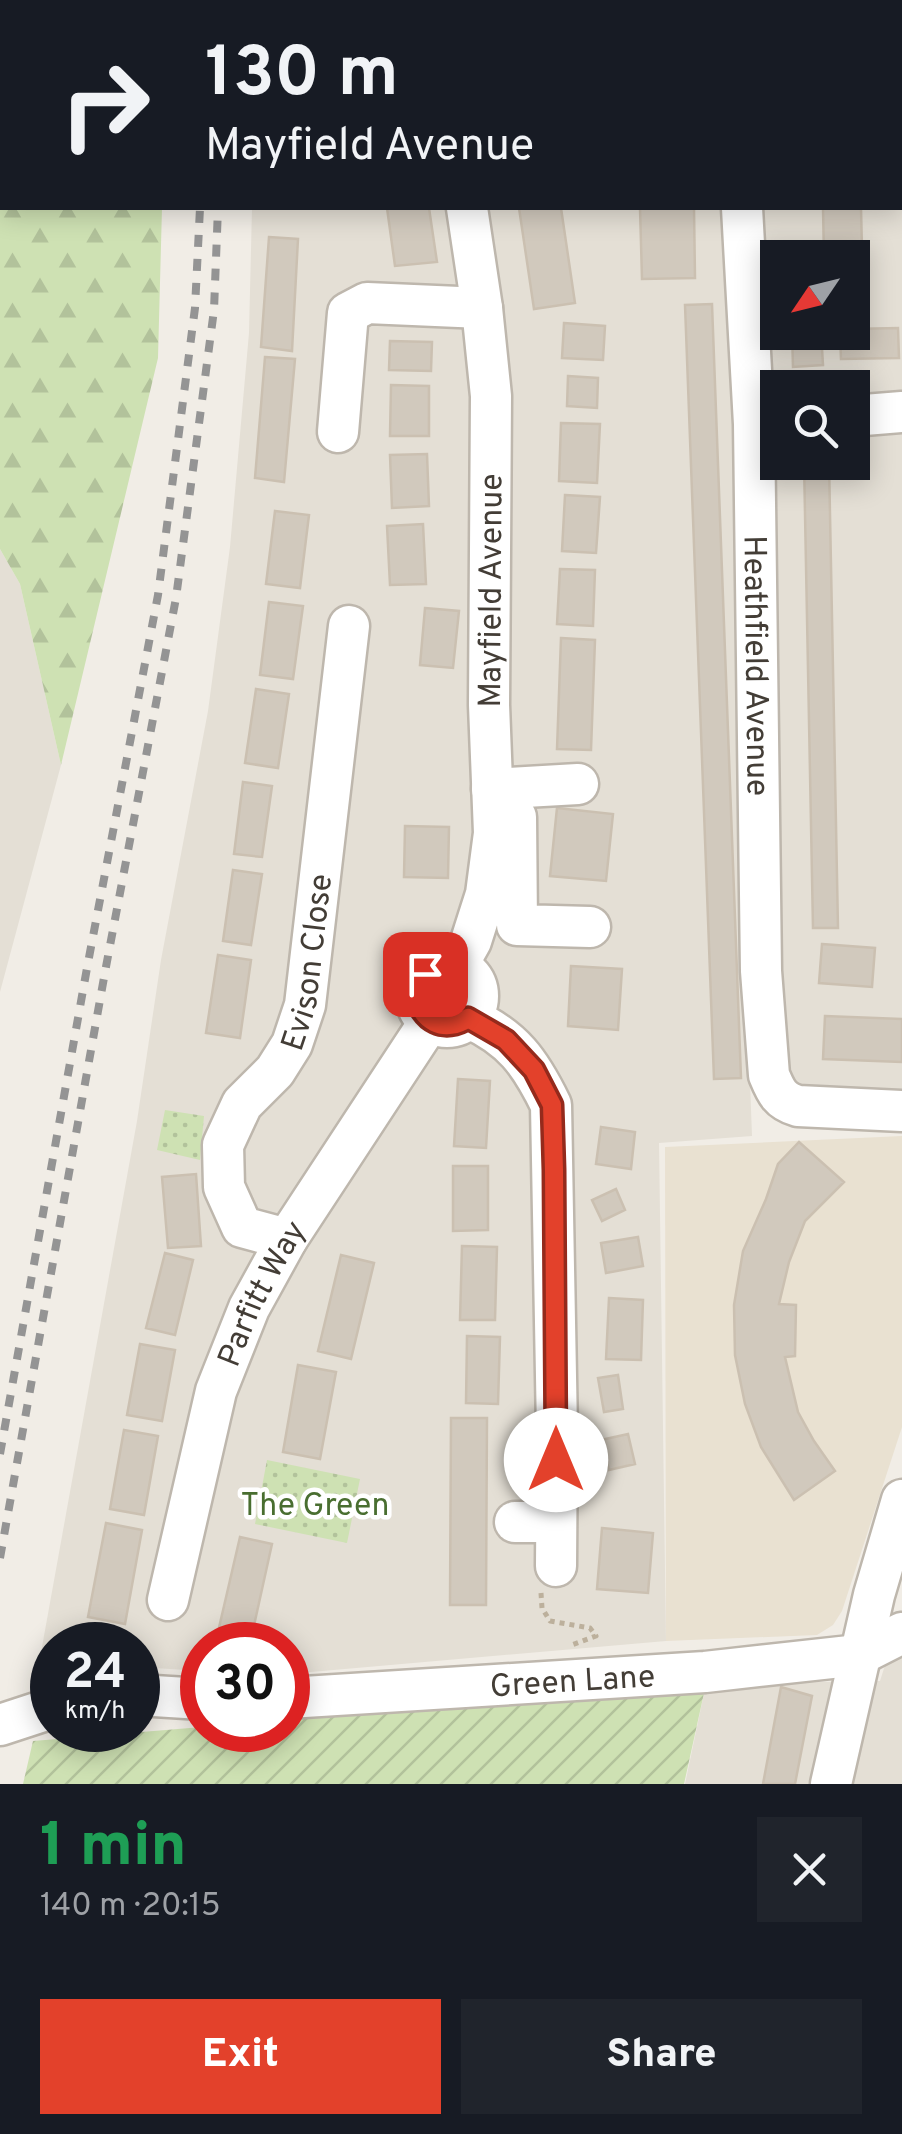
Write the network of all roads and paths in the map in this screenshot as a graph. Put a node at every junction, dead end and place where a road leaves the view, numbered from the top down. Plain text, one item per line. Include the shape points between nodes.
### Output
1 (468, 210) edge
2 (742, 210) edge
3 (482, 308) junction
4 (760, 370) edge
5 (902, 412) edge
6 (870, 415) edge
7 (338, 432) dead end
8 (765, 480) edge
9 (349, 626) dead end
10 (578, 784) dead end
11 (504, 788) junction
12 (590, 927) dead end
13 (449, 1019) junction
14 (902, 1111) edge
15 (287, 1239) junction
16 (902, 1500) edge
17 (556, 1566) joint
18 (168, 1600) dead end
19 (902, 1633) edge
20 (859, 1655) junction
21 (548, 1682) junction
22 (310, 1697) edge
23 (30, 1715) edge
24 (0, 1725) edge
25 (830, 1784) edge

1 - 3 street, Mayfield Avenue
2 - 4 street, Heathfield Avenue
3 - 7 street via 367,303 348,313
3 - 11 street, Mayfield Avenue via 491,396 489,705
5 - 6 street
8 - 14 street, Heathfield Avenue via 761,971 769,1075 786,1103
9 - 15 street, Evison Close via 305,1005 292,1044 242,1104 224,1145 224,1187 242,1227
10 - 11 street
11 - 12 street via 517,926
11 - 13 street, Mayfield Avenue via 486,894 457,966 474,981 478,1002
13 - 15 street, Parfitt Way
13 - 17 street via 506,1040 534,1070 552,1105 557,1430 535,1522
15 - 18 street, Parfitt Way via 248,1308 216,1391
16 - 20 street
17 - 21 path via 540,1584 542,1608 550,1621 590,1628 596,1636 549,1657
19 - 20 street
20 - 21 street, Green Lane
20 - 25 street
21 - 22 street, Green Lane
23 - 24 street

